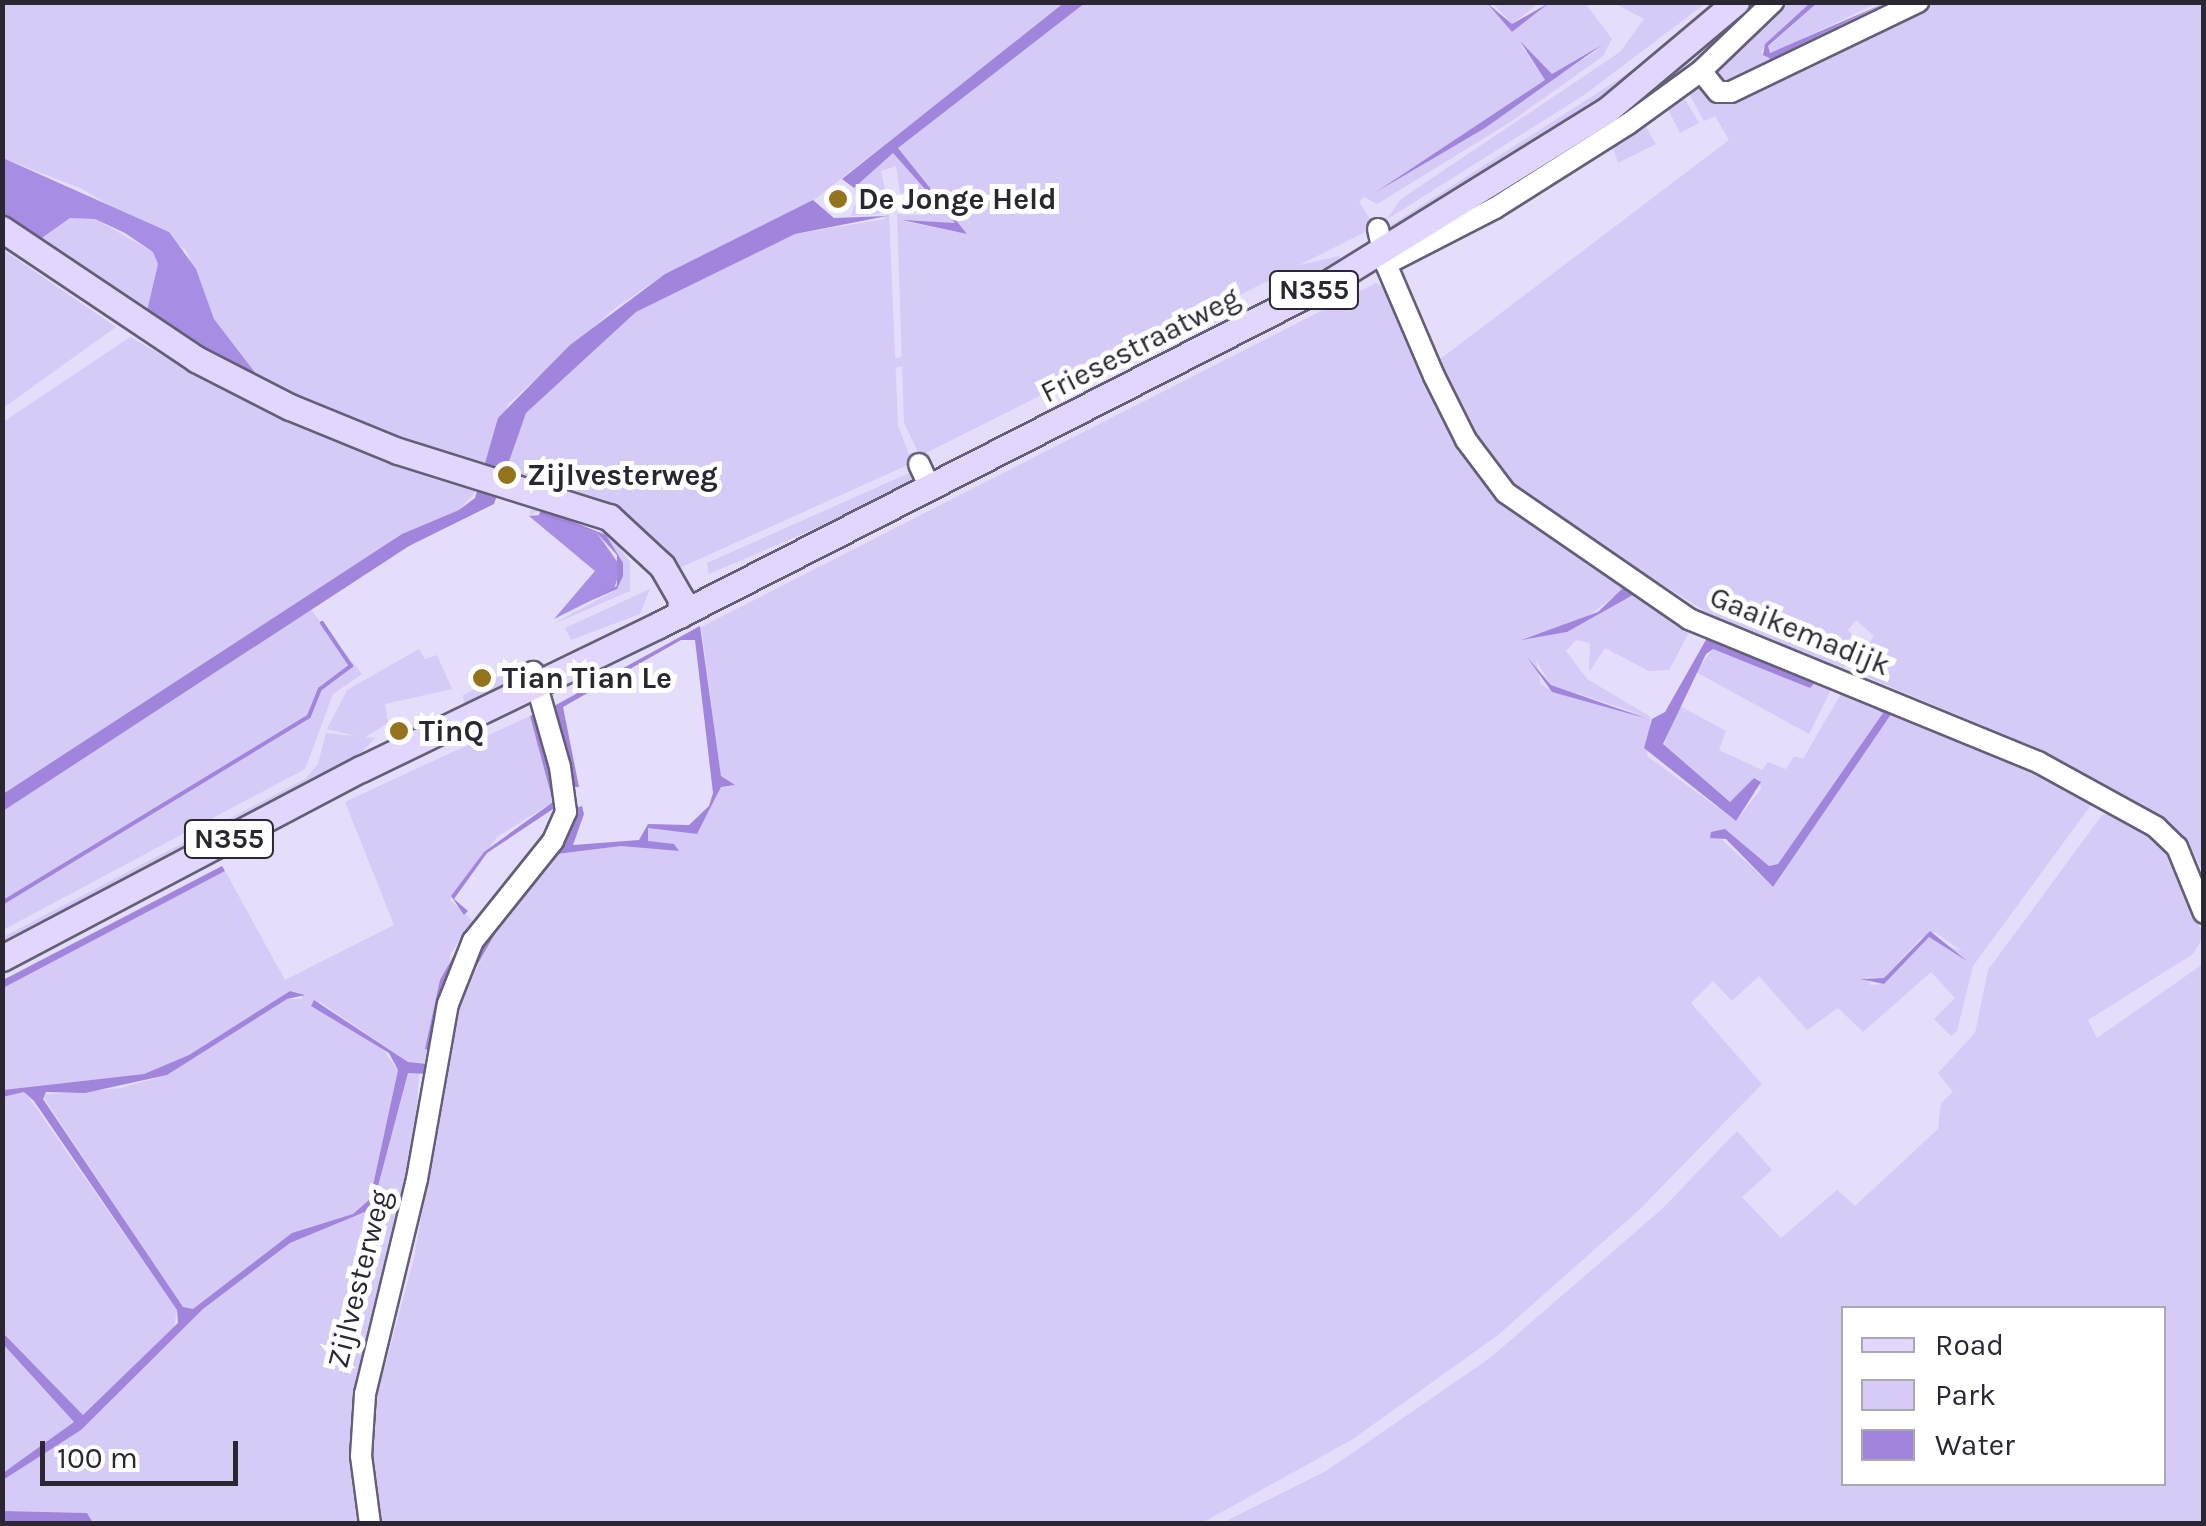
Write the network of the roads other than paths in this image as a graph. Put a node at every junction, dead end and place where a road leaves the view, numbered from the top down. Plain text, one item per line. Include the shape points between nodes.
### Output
1 (1736, 2) edge
2 (1772, 2) edge
3 (1918, 2) edge
4 (1700, 70) junction
5 (2, 229) edge
6 (1382, 248) junction
7 (676, 607) junction
8 (535, 679) junction
9 (2204, 913) edge
10 (2, 958) edge
11 (370, 1524) edge

1 - 6 main road, Friesestraatweg / N355 via 1606,111
2 - 4 street, Friesestraatweg
3 - 4 street via 1732,92 1718,92
4 - 6 street, Friesestraatweg via 1552,173
5 - 7 main road via 196,359 347,432 600,512 638,543
6 - 7 main road, Friesestraatweg / N355 via 1206,350 924,474 802,547
6 - 9 street, Gaaikemadijk via 1466,440 1506,493 1704,627 2038,762 2156,827 2177,847
7 - 8 main road, Friesestraatweg / N355
8 - 10 main road, Friesestraatweg / N355
8 - 11 street, Zijlvesterweg via 566,812 553,841 474,941 448,1004 417,1179 366,1394 361,1456

